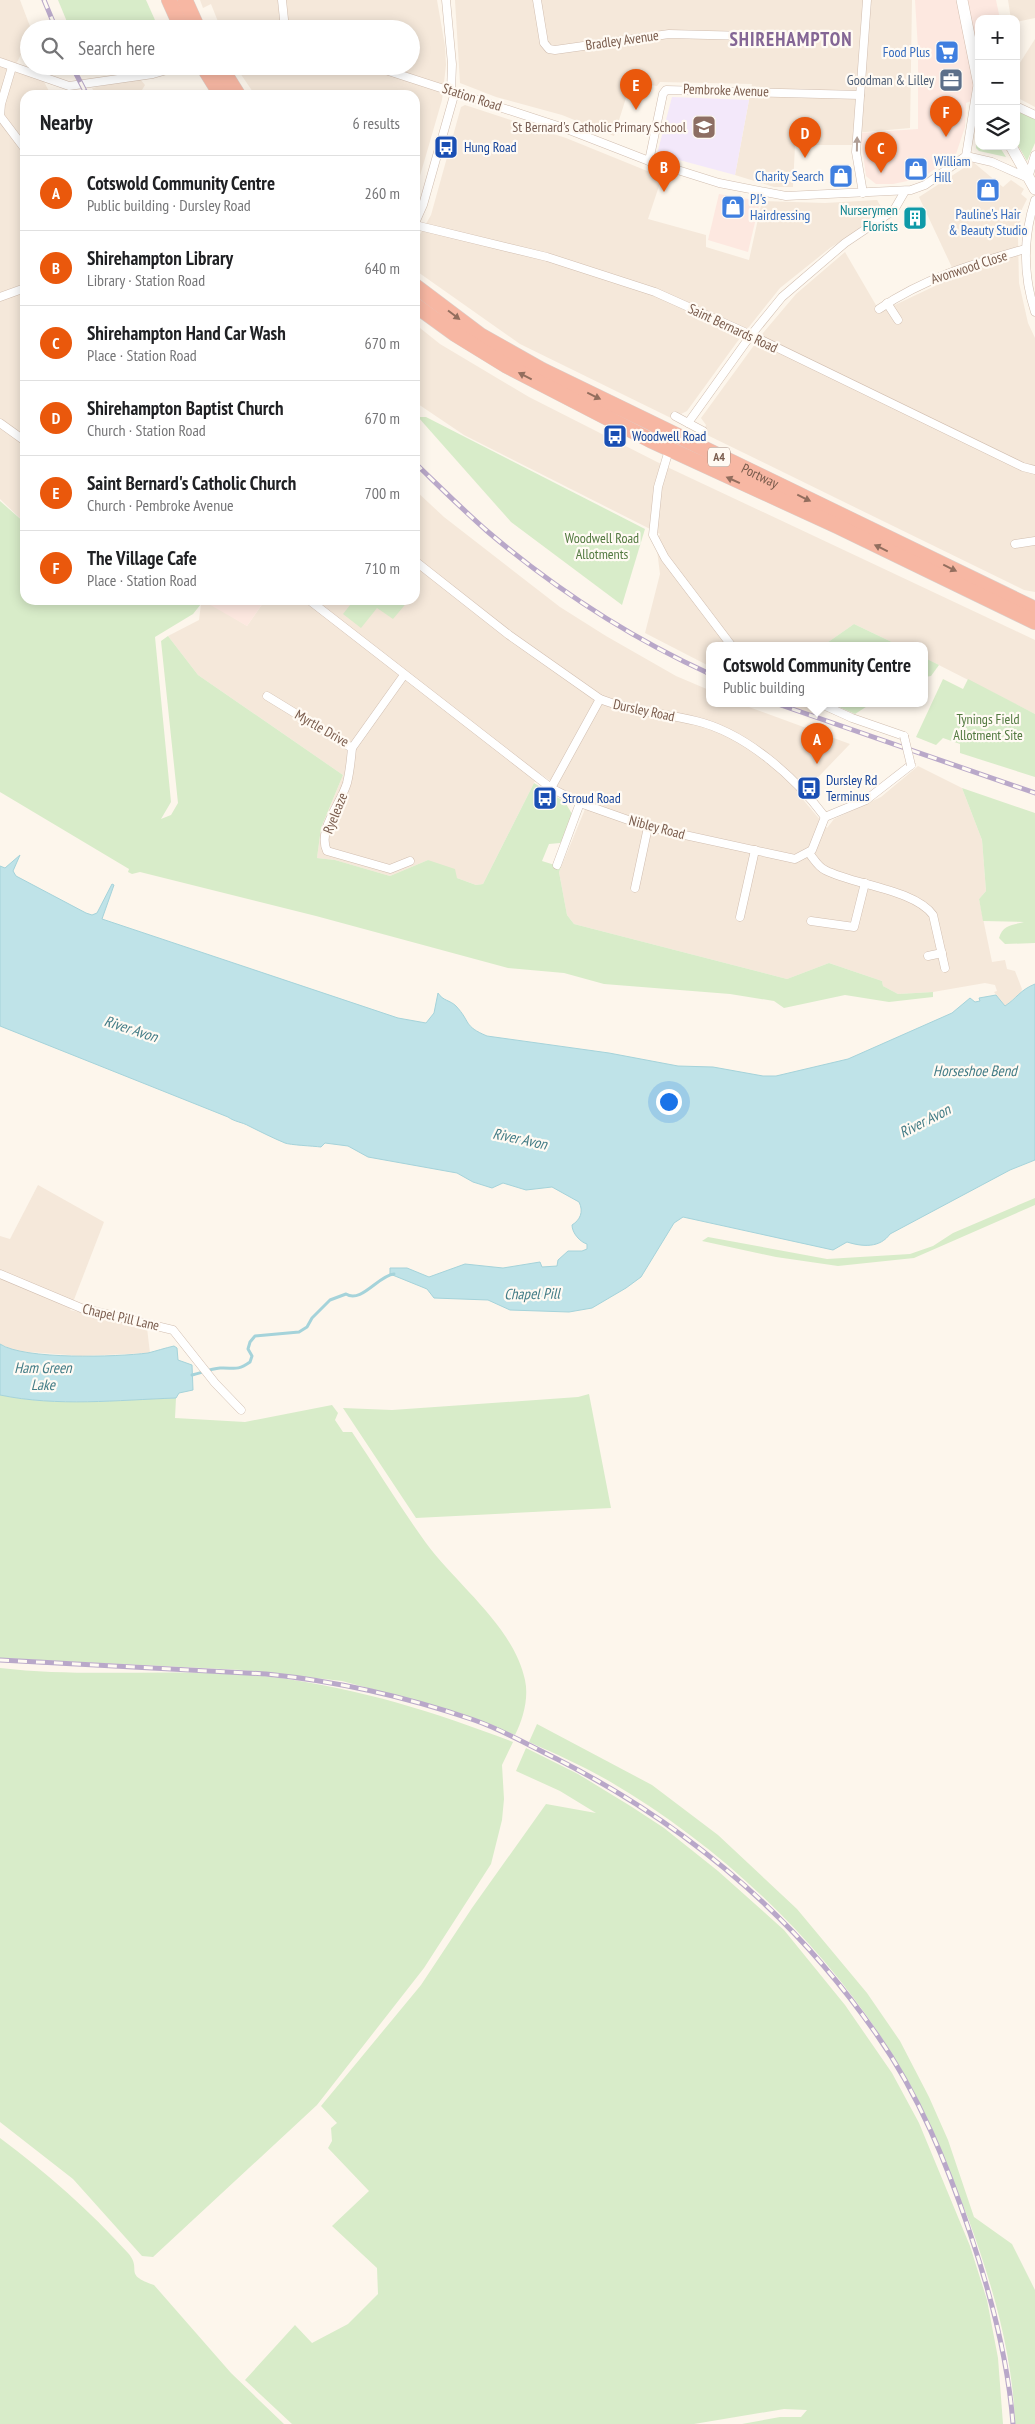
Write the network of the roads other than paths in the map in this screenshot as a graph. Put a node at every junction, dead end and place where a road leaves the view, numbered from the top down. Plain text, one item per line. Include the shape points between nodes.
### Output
1 (169, 0) edge
2 (185, 0) edge
3 (282, 0) edge
4 (446, 0) edge
5 (538, 0) edge
6 (867, 0) edge
7 (962, 0) edge
8 (178, 20) edge
9 (194, 20) edge
10 (283, 20) edge
11 (748, 36) dead end
12 (0, 62) edge
13 (12, 67) junction
14 (975, 67) edge
15 (20, 70) edge
16 (36, 75) edge
17 (147, 75) edge
18 (209, 75) edge
19 (226, 75) edge
20 (402, 75) edge
21 (218, 90) edge
22 (235, 90) edge
23 (975, 90) edge
24 (453, 91) junction
25 (860, 95) junction
26 (1020, 108) edge
27 (1035, 115) edge
28 (0, 116) edge
29 (20, 142) edge
30 (1013, 150) edge
31 (1035, 155) edge
32 (966, 156) junction
33 (649, 161) junction
34 (1028, 178) junction
35 (1035, 188) edge
36 (905, 191) junction
37 (863, 193) junction
38 (1035, 200) edge
39 (420, 210) edge
40 (420, 225) edge
41 (1026, 249) junction
42 (20, 290) edge
43 (420, 290) edge
44 (0, 297) edge
45 (887, 303) junction
46 (420, 308) edge
47 (879, 309) dead end
48 (1035, 312) edge
49 (898, 320) dead end
50 (751, 335) junction
51 (675, 416) dead end
52 (0, 423) edge
53 (688, 423) junction
54 (703, 431) dead end
55 (20, 437) edge
56 (669, 450) junction
57 (1035, 470) edge
58 (1035, 540) edge
59 (1015, 544) dead end
60 (420, 565) edge
61 (315, 605) edge
62 (1035, 609) edge
63 (1035, 622) edge
64 (729, 642) edge
65 (404, 675) junction
66 (267, 696) dead end
67 (600, 700) junction
68 (828, 707) edge
69 (352, 748) junction
70 (551, 788) junction
71 (580, 802) junction
72 (825, 817) junction
73 (648, 827) junction
74 (755, 850) junction
75 (809, 853) junction
76 (410, 860) dead end
77 (558, 865) dead end
78 (865, 884) junction
79 (635, 888) dead end
80 (740, 917) dead end
81 (811, 921) dead end
82 (942, 953) junction
83 (928, 956) dead end
84 (945, 968) dead end
85 (0, 1274) edge
86 (241, 1410) dead end

1 - 8 highway
2 - 9 highway
3 - 10 street
4 - 24 street
5 - 11 street, Bradley Avenue via 544,43 548,49 669,34
6 - 25 street
7 - 14 main road
12 - 13 street
13 - 15 street
13 - 28 street via 0,104
16 - 17 street via 69,86
18 - 21 highway
19 - 22 highway
20 - 24 street, Station Road
23 - 32 street
24 - 33 street, Station Road
24 - 39 street
25 - 33 street, Pembroke Avenue via 666,90
37 -> 25 street via 856,152
26 - 27 street
28 - 29 street
30 - 34 main road
31 - 34 street
32 - 34 street via 992,162
32 - 36 street, Station Road via 925,184
33 - 37 street, Station Road via 719,183 786,196
34 - 35 main road
36 - 37 street, Station Road
36 - 50 street via 894,210 845,243 782,297
38 - 41 street
40 - 50 street, Saint Bernards Road via 547,256 655,292
41 - 45 street, Avonwood Close via 951,271
41 - 48 street via 1029,292
42 - 44 street
43 -> 62 highway, Portway / A4 via 480,335 542,370
45 - 47 street, Avonwood Close
45 - 49 street
56 -> 46 highway, Portway / A4 via 507,366
50 - 53 street
50 - 57 street, Saint Bernards Road via 1023,468
51 - 53 street
52 - 55 street
53 - 54 street
63 -> 56 highway, Portway / A4
56 - 64 street via 658,487 654,535 665,558
58 - 59 street
60 - 67 street, Dursley Road
61 - 65 street, Nibley Road
65 - 69 street, Myrtle Drive
65 - 70 street, Nibley Road
66 - 69 street, Myrtle Drive
67 - 70 street
67 - 72 street, Dursley Road via 616,706 699,721 730,735 764,755 786,773
68 - 72 street, bridge via 904,736 912,765 866,800
69 - 76 street, Ryeleaze via 346,784 323,843 328,852 390,869
70 - 71 street, Nibley Road
71 - 73 street, Nibley Road
71 - 77 street
72 - 75 street
73 - 74 street, Nibley Road
73 - 79 street
74 - 75 street, Nibley Road via 795,859
74 - 80 street
75 - 78 street via 826,871
78 - 81 street via 854,926
78 - 82 street via 928,908 933,914
82 - 83 street
82 - 84 street
85 - 86 street, Chapel Pill Lane via 81,1308 173,1330

